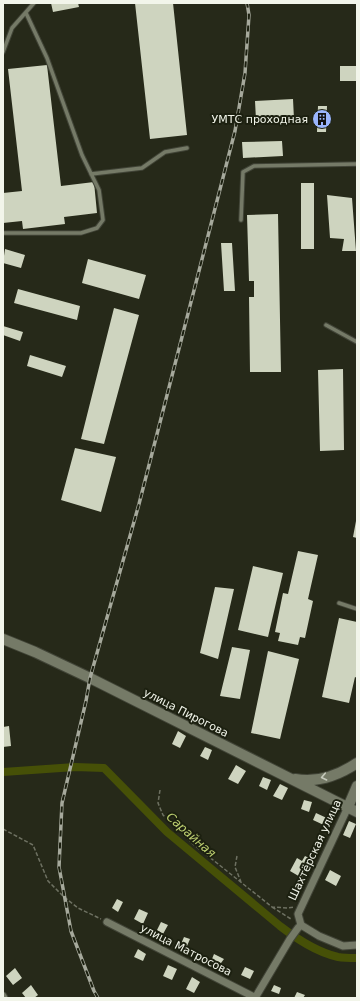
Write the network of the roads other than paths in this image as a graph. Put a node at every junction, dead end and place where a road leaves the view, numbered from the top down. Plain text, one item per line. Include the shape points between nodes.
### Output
1 (34, 3) edge
2 (26, 12) junction
3 (3, 52) edge
4 (187, 148) dead end
5 (357, 164) edge
6 (91, 174) junction
7 (241, 220) dead end
8 (3, 233) edge
9 (326, 325) dead end
10 (357, 342) edge
11 (339, 604) dead end
12 (357, 608) edge
13 (3, 639) edge
14 (357, 763) edge
15 (287, 777) junction
16 (357, 786) edge
17 (352, 809) edge
18 (107, 922) road end
19 (299, 927) junction
20 (357, 945) edge
21 (255, 998) edge

1 - 2 lane
2 - 3 lane via 12,28
2 - 6 lane via 47,58
4 - 6 lane via 165,152 142,168
5 - 7 lane via 254,166 243,172
6 - 8 lane via 99,190 103,220 96,228 81,233
9 - 10 lane
11 - 12 lane
13 - 15 main road, улица Пирогова via 42,655
14 -> 15 main road via 321,778 300,780
15 - 17 main road, улица Пирогова
16 - 17 main road, Шахтёрская улица
17 - 19 street, Шахтёрская улица via 298,914
18 - 21 street, улица Матросова
19 - 20 street via 343,946
19 - 21 street

